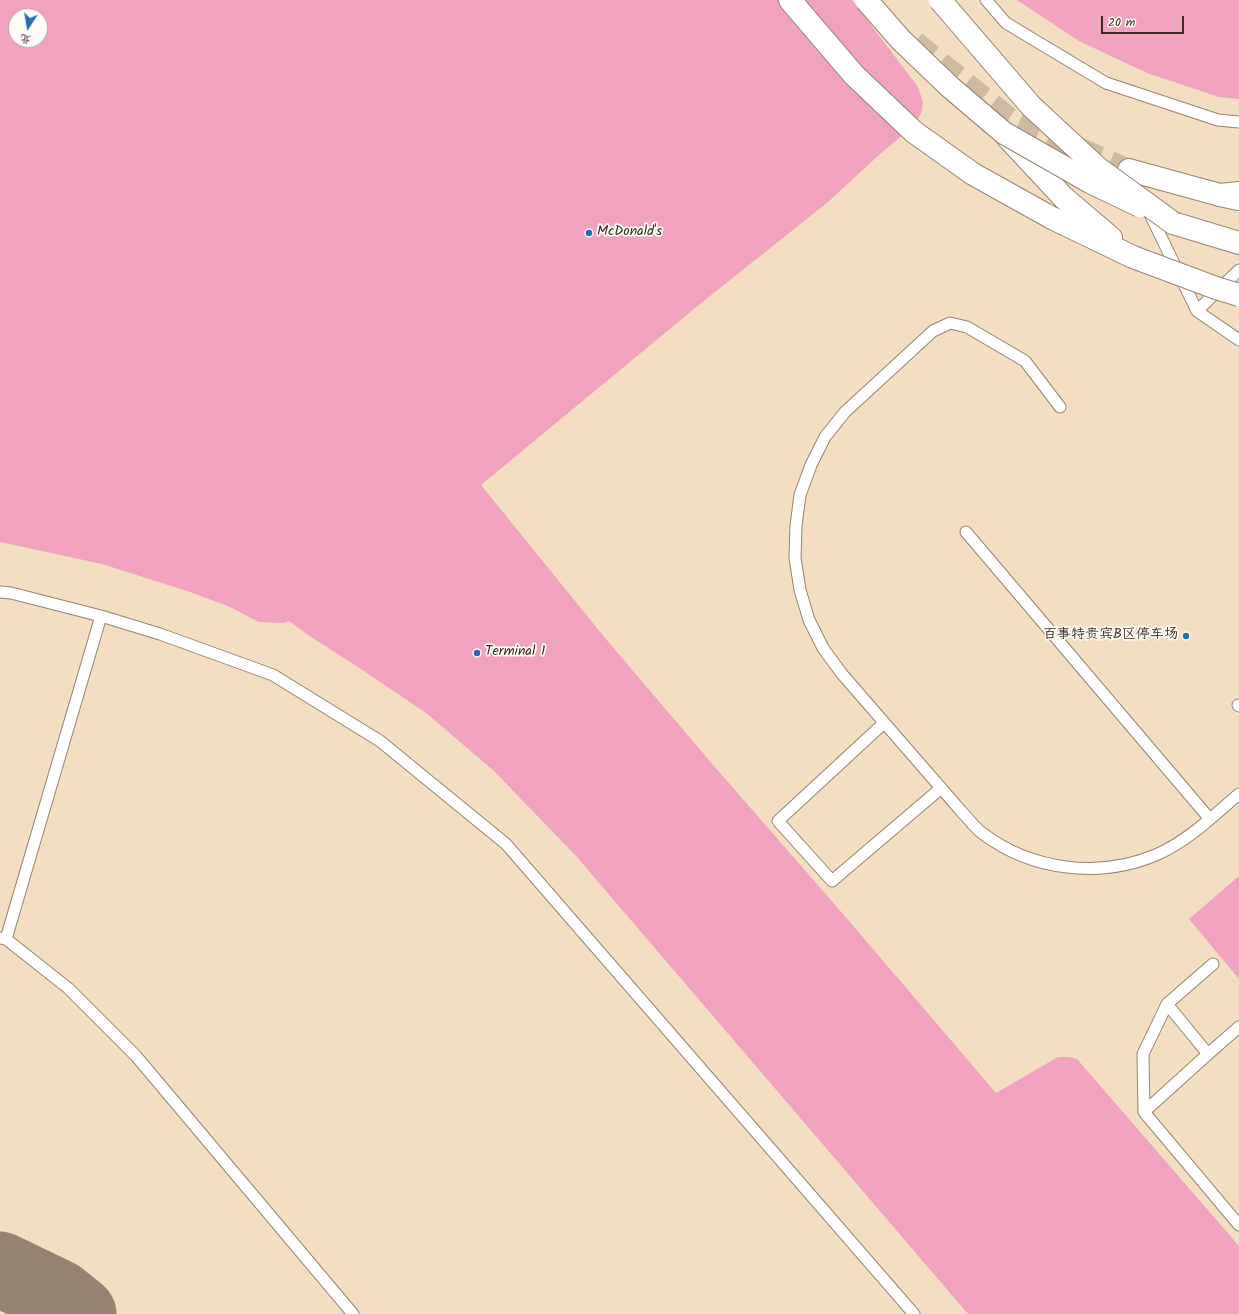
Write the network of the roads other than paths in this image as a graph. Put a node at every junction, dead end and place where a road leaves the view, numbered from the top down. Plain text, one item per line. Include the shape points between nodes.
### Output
1 (790, 0) edge
2 (866, 0) edge
3 (940, 0) edge
4 (986, 0) edge
5 (1239, 122) edge
6 (1004, 134) junction
7 (1129, 170) joint
8 (1233, 196) edge
9 (1173, 223) junction
10 (1239, 243) edge
11 (1133, 258) junction
12 (1239, 270) edge
13 (1239, 295) edge
14 (1197, 311) junction
15 (1239, 340) edge
16 (1060, 408) dead end
17 (966, 532) dead end
18 (0, 592) edge
19 (101, 616) junction
20 (884, 723) junction
21 (940, 789) junction
22 (1239, 794) edge
23 (1209, 818) junction
24 (3, 939) edge
25 (1213, 964) dead end
26 (1167, 1004) junction
27 (1239, 1027) edge
28 (1208, 1054) junction
29 (1144, 1112) junction
30 (1239, 1225) edge
31 (353, 1314) edge
32 (914, 1314) edge

1 - 11 main road via 854,75 914,132 973,174 1052,218
2 - 6 main road, bridge via 901,40
3 - 9 main road, bridge via 1031,106 1100,169
4 - 5 lane via 1006,23 1106,83 1218,120
6 - 9 main road, bridge via 1090,182
6 - 11 main road, bridge via 1064,198
7 - 8 main road
7 - 14 lane
9 - 10 main road
11 - 13 main road, bridge
12 - 14 lane
14 - 15 lane
16 - 20 lane via 1025,361 967,327 950,323 933,331 845,412 825,437 810,465 800,495 795,558 800,590 809,620 823,648
17 - 23 lane
18 - 19 lane via 11,592
19 - 24 lane
19 - 32 lane via 160,634 273,675 380,740 506,844
20 - 21 lane
20 - 21 lane via 778,821 832,881
21 - 23 lane via 982,833 1008,849 1036,861 1067,868 1129,864 1159,854 1186,838
22 - 23 lane
24 - 31 lane via 68,988 136,1056
25 - 26 lane
26 - 28 lane
26 - 29 lane via 1143,1054
27 - 28 lane
28 - 29 lane
29 - 30 lane

